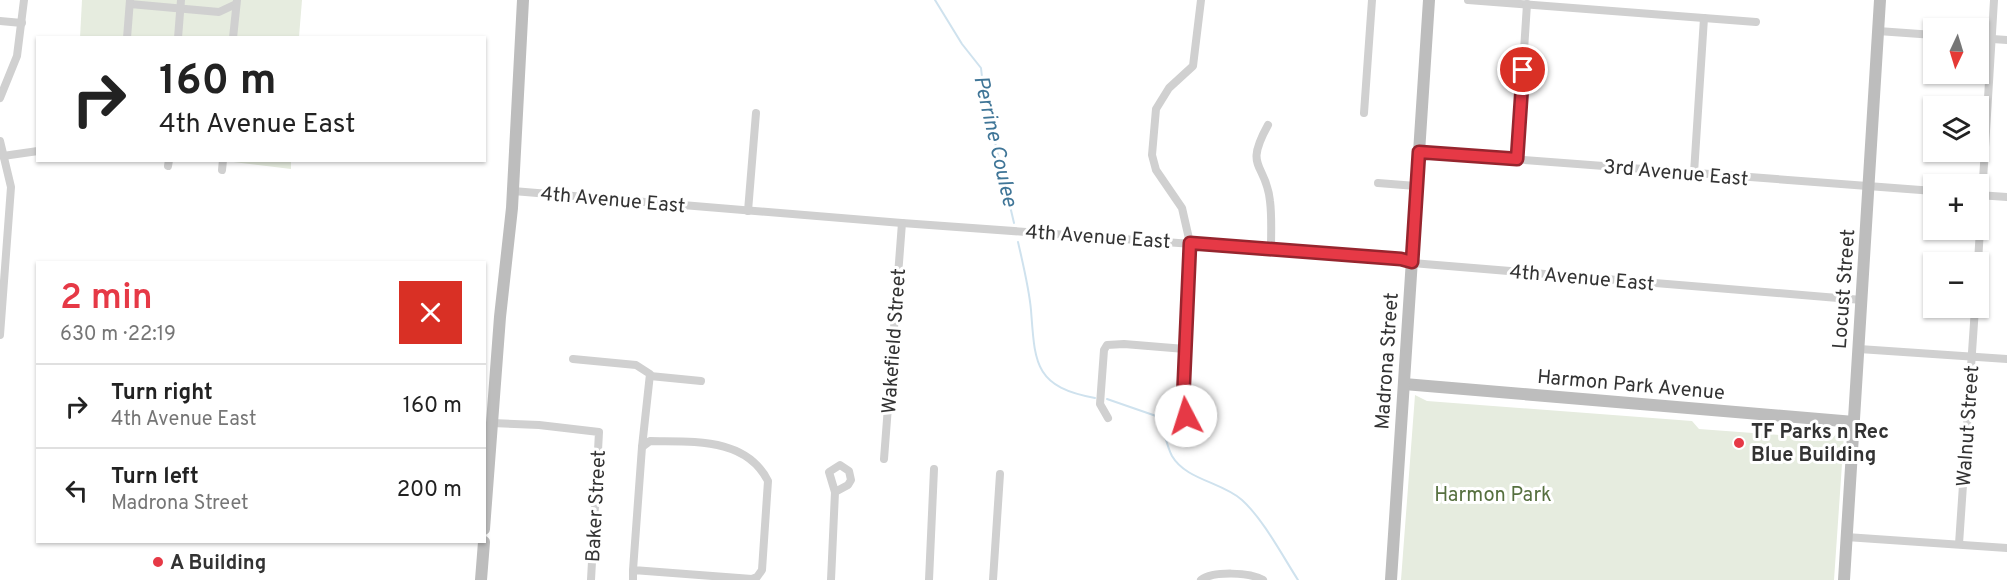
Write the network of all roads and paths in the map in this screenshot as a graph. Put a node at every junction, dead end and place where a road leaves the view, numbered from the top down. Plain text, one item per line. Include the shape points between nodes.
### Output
1 (24, 0) edge
2 (523, 0) edge
3 (1201, 0) edge
4 (1372, 0) edge
5 (1429, 0) edge
6 (1468, 0) edge
7 (1880, 0) edge
8 (1994, 0) edge
9 (130, 2) edge
10 (236, 2) edge
11 (181, 4) edge
12 (1527, 4) junction
13 (1704, 18) junction
14 (0, 21) edge
15 (1756, 22) dead end
16 (22, 23) junction
17 (1878, 31) junction
18 (1923, 34) edge
19 (127, 36) edge
20 (178, 36) edge
21 (234, 36) edge
22 (1989, 39) edge
23 (1992, 39) junction
24 (2007, 39) edge
25 (0, 98) edge
26 (756, 113) dead end
27 (1364, 113) dead end
28 (1268, 125) dead end
29 (0, 141) edge
30 (36, 151) edge
31 (1419, 152) junction
32 (3, 156) edge
33 (1517, 159) junction
34 (222, 162) edge
35 (222, 170) dead end
36 (1694, 173) junction
37 (1982, 174) edge
38 (1378, 183) dead end
39 (1416, 186) junction
40 (1869, 187) junction
41 (1923, 190) edge
42 (513, 191) junction
43 (1989, 196) edge
44 (2007, 197) edge
45 (748, 210) junction
46 (902, 223) junction
47 (1190, 243) junction
48 (1271, 249) junction
49 (1412, 262) junction
50 (1862, 300) junction
51 (1974, 318) edge
52 (0, 335) edge
53 (1185, 349) junction
54 (1859, 349) junction
55 (1972, 356) junction
56 (573, 359) dead end
57 (2007, 359) edge
58 (650, 376) junction
59 (701, 381) dead end
60 (1404, 384) junction
61 (1186, 416) dead end
62 (1108, 418) dead end
63 (1854, 422) junction
64 (492, 423) junction
65 (642, 447) junction
66 (884, 459) dead end
67 (934, 469) dead end
68 (1000, 474) dead end
69 (835, 492) dead end
70 (486, 502) edge
71 (1846, 537) junction
72 (484, 543) edge
73 (1959, 544) junction
74 (2007, 548) edge
75 (633, 570) junction
76 (481, 580) edge
77 (591, 580) edge
78 (633, 580) edge
79 (831, 580) edge
80 (929, 580) edge
81 (993, 580) edge
82 (1201, 580) edge
83 (1263, 580) edge
84 (1391, 580) edge
85 (1844, 580) edge

1 - 16 street
2 - 42 street
3 - 47 street via 1193,66 1169,88 1156,109 1152,155 1156,170 1182,208
4 - 27 street
5 - 31 street, Madrona Street
6 - 12 street
7 - 17 street, Locust Street
8 - 23 street
9 - 11 street
9 - 19 street
10 - 11 street via 219,12
10 - 21 street
11 - 20 street
12 - 13 street
12 - 33 street
13 - 15 street
13 - 36 street
14 - 16 street
16 - 25 street via 17,56
17 - 18 street
17 - 40 street, Locust Street
22 - 23 street
23 - 24 street
23 - 37 street
26 - 45 street
28 - 48 street via 1257,145 1256,156 1270,199
29 - 32 street
30 - 32 street
31 - 33 street, 3rd Avenue East
31 - 39 street, Madrona Street
32 - 52 street via 11,187
33 - 36 street, 3rd Avenue East
34 - 35 street
36 - 40 street, 3rd Avenue East
38 - 39 street
39 - 49 street, Madrona Street
40 - 41 street, 3rd Avenue East
40 - 50 street, Locust Street
42 - 45 street, 4th Avenue East
42 - 64 street
43 - 44 street
45 - 46 street, 4th Avenue East
46 - 47 street, 4th Avenue East
46 - 66 street, Wakefield Street
47 - 48 street, 4th Avenue East
47 - 53 street
48 - 49 street, 4th Avenue East
49 - 50 street, 4th Avenue East
49 - 60 street, Madrona Street
50 - 54 street, Locust Street
51 - 55 street, Walnut Street
53 - 61 street
53 - 62 street via 1107,345 1100,404
54 - 55 street
54 - 63 street, Locust Street
55 - 57 street
55 - 73 street, Walnut Street
56 - 58 street via 636,365
58 - 59 street
58 - 65 street
60 - 63 street, Harmon Park Avenue
60 - 84 street, Madrona Street
63 - 71 street, Locust Street
64 - 70 street
64 - 77 street, Baker Street via 599,432
65 - 75 street
65 - 75 street via 650,441 730,446 753,461 768,481 762,570 752,579
67 - 80 street
68 - 81 street
69 - 79 street
71 - 73 street
71 - 85 street, Locust Street
72 - 76 street
73 - 74 street
75 - 78 street
82 - 83 street via 1208,575 1242,575

